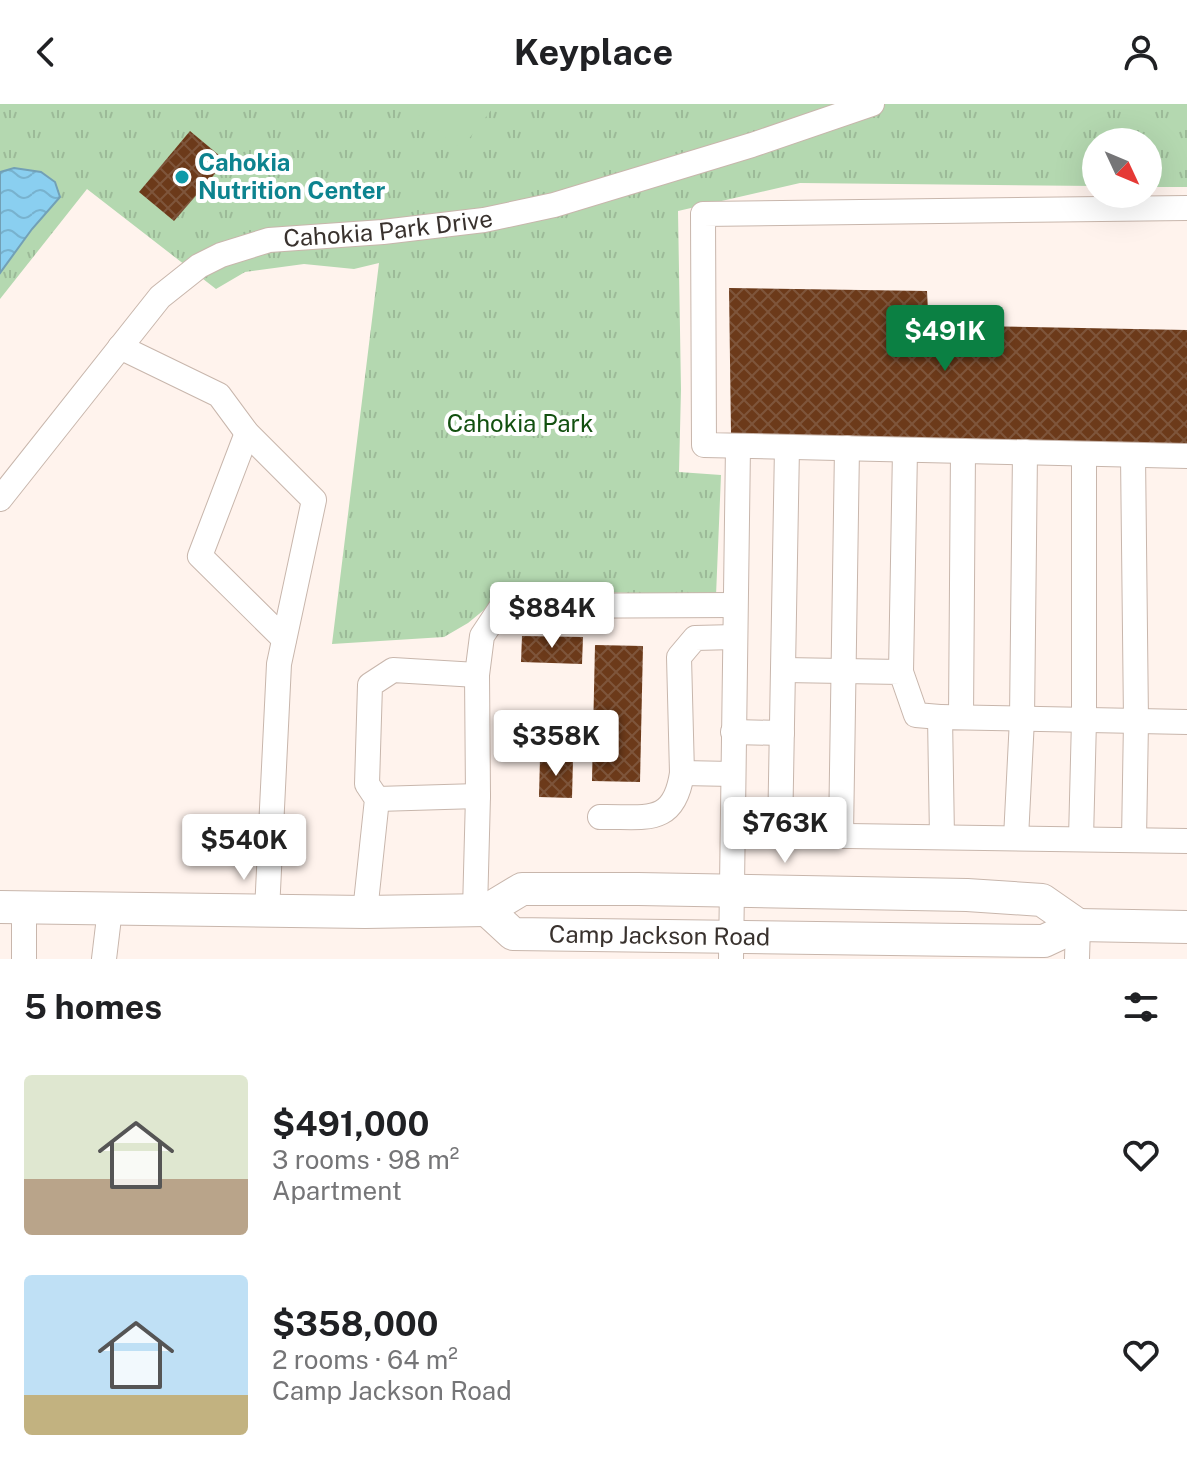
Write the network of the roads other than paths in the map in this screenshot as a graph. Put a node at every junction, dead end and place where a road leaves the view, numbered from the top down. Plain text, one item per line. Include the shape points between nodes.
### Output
1 (872, 104) edge
2 (1187, 208) edge
3 (120, 347) junction
4 (247, 433) junction
5 (738, 446) junction
6 (787, 447) junction
7 (847, 448) junction
8 (905, 450) junction
9 (963, 451) junction
10 (1025, 452) junction
11 (1084, 454) junction
12 (1133, 455) junction
13 (1187, 456) edge
14 (0, 499) edge
15 (735, 605) junction
16 (735, 637) junction
17 (284, 639) junction
18 (785, 670) junction
19 (842, 671) junction
20 (901, 672) junction
21 (477, 675) junction
22 (950, 717) junction
23 (1022, 719) junction
24 (1084, 720) junction
25 (1136, 721) junction
26 (1187, 722) edge
27 (733, 732) junction
28 (782, 733) junction
29 (682, 773) junction
30 (733, 774) junction
31 (478, 796) junction
32 (377, 799) junction
33 (600, 817) dead end
34 (841, 835) junction
35 (942, 837) junction
36 (1016, 838) junction
37 (1081, 839) junction
38 (1134, 840) junction
39 (1187, 841) edge
40 (733, 892) junction
41 (12, 907) edge
42 (110, 909) junction
43 (481, 910) junction
44 (267, 911) junction
45 (365, 912) junction
46 (1078, 925) junction
47 (1187, 927) edge
48 (637, 947) edge
49 (732, 948) edge
50 (840, 949) edge
51 (24, 959) edge
52 (104, 959) edge
53 (1077, 959) edge

1 - 3 street, Cahokia Park Drive via 554,205 484,220 269,240 221,255 160,297
2 - 5 street via 703,214 704,445
3 - 4 street via 219,395
3 - 14 street, Cahokia Park Drive
4 - 17 street via 314,500
4 - 17 street via 200,556
5 - 6 street
5 - 15 street
6 - 7 street
6 - 18 street
7 - 8 street
7 - 19 street
8 - 9 street
8 - 20 street
9 - 10 street
9 - 22 street
10 - 11 street
10 - 23 street
11 - 12 street
11 - 24 street
12 - 13 street
12 - 25 street
15 - 16 street
15 - 21 street via 502,606 482,636
16 - 27 street
16 - 29 street via 695,638 679,657
17 - 44 street
18 - 19 street
18 - 28 street
19 - 20 street
19 - 34 street
20 - 22 street via 916,715
21 - 31 street
21 - 32 street via 393,670 370,685 367,784
22 - 23 street
22 - 35 street
23 - 24 street
23 - 36 street
24 - 25 street
24 - 37 street
25 - 26 street
25 - 38 street
27 - 28 street
27 - 30 street
28 - 34 street via 780,835
29 - 30 street
29 - 33 street via 667,811
30 - 40 street
31 - 32 street
31 - 43 street
32 - 45 street
34 - 35 street
35 - 36 street
36 - 37 street
37 - 38 street
38 - 39 street
40 - 43 main road, Camp Jackson Road via 522,889
40 - 46 main road, Camp Jackson Road via 1042,900
40 - 49 street
41 - 42 main road, Camp Jackson Road
41 - 51 street
42 - 44 main road, Camp Jackson Road
42 - 52 street
43 - 45 main road, Camp Jackson Road
43 - 48 main road, Camp Jackson Road via 513,934
44 - 45 main road, Camp Jackson Road
46 - 47 main road, Camp Jackson Road
46 - 50 main road, Camp Jackson Road via 1044,941
46 - 53 street
48 - 49 main road, Camp Jackson Road
49 - 50 main road, Camp Jackson Road

